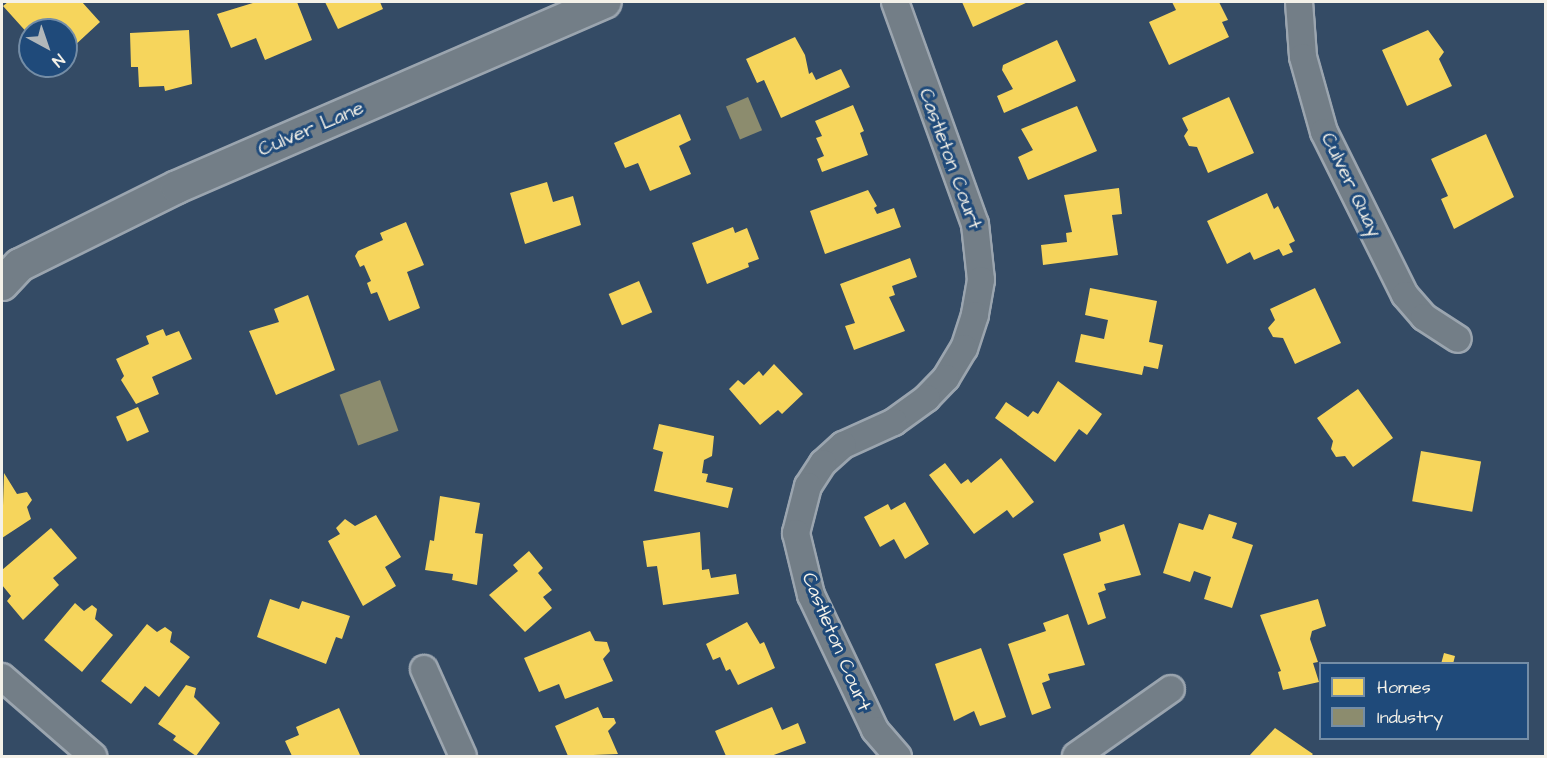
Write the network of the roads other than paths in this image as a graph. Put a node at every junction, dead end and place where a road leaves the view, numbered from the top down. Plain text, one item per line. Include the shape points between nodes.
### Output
1 (605, 2) edge
2 (895, 2) edge
3 (1299, 2) edge
4 (8, 272) edge
5 (1458, 339) dead end
6 (424, 669) dead end
7 (2, 677) edge
8 (1171, 689) dead end
9 (93, 756) edge
10 (463, 756) edge
11 (898, 756) edge
12 (1076, 756) edge

1 - 4 street, Culver Lane via 177,187
2 - 11 street, Castleton Court via 975,224 981,280 975,315 964,348 927,398 894,422 843,445 823,463 808,486 796,533 811,595 875,730
3 - 5 street, Culver Quay via 1303,57 1324,132 1405,295 1424,317
6 - 10 street
7 - 9 street
8 - 12 street

